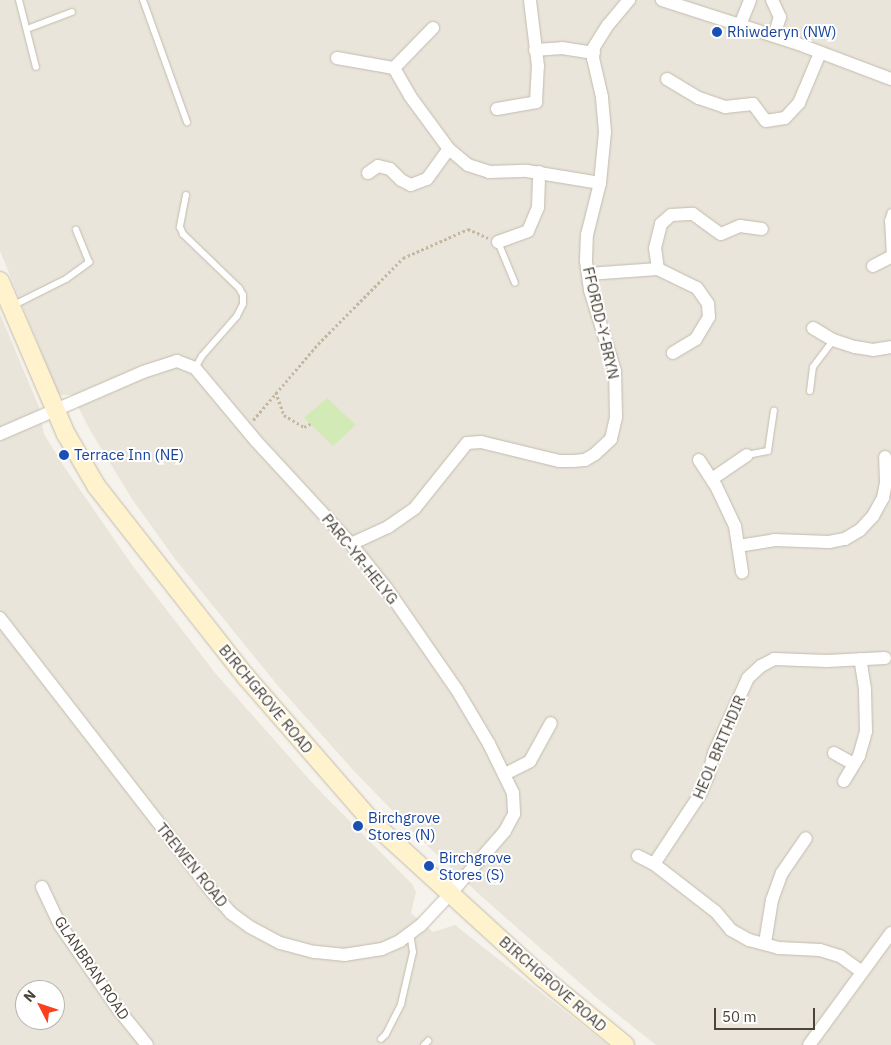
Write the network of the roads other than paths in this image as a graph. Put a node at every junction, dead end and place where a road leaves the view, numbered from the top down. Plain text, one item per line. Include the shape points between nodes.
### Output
1 (19, 0) edge
2 (143, 0) edge
3 (630, 0) edge
4 (662, 0) edge
5 (750, 0) edge
6 (772, 0) edge
7 (530, 1) dead end
8 (689, 4) edge
9 (72, 12) dead end
10 (740, 25) junction
11 (433, 28) dead end
12 (27, 29) junction
13 (774, 36) junction
14 (535, 50) junction
15 (594, 52) junction
16 (820, 53) junction
17 (337, 58) dead end
18 (36, 67) dead end
19 (394, 68) junction
20 (667, 79) dead end
21 (891, 79) edge
22 (497, 109) dead end
23 (187, 122) dead end
24 (448, 149) junction
25 (539, 172) junction
26 (368, 173) dead end
27 (600, 183) junction
28 (186, 195) dead end
29 (891, 212) edge
30 (76, 229) dead end
31 (762, 229) dead end
32 (498, 242) joint
33 (890, 257) edge
34 (873, 266) dead end
35 (658, 269) junction
36 (588, 274) junction
37 (0, 281) edge
38 (515, 283) dead end
39 (10, 307) junction
40 (813, 328) dead end
41 (833, 340) junction
42 (891, 346) edge
43 (673, 354) dead end
44 (195, 368) junction
45 (810, 391) dead end
46 (56, 410) junction
47 (774, 410) dead end
48 (0, 434) edge
49 (747, 455) joint
50 (884, 457) dead end
51 (699, 460) dead end
52 (889, 477) edge
53 (712, 479) junction
54 (351, 544) junction
55 (738, 546) junction
56 (742, 572) dead end
57 (0, 618) edge
58 (885, 658) dead end
59 (860, 659) junction
60 (551, 723) dead end
61 (834, 753) dead end
62 (854, 764) junction
63 (505, 774) junction
64 (844, 781) dead end
65 (806, 838) dead end
66 (638, 856) dead end
67 (654, 864) junction
68 (42, 887) dead end
69 (451, 894) junction
70 (891, 933) edge
71 (410, 934) junction
72 (765, 944) junction
73 (862, 972) junction
74 (381, 1039) dead end
75 (147, 1045) edge
76 (625, 1045) edge
77 (809, 1045) edge

1 - 12 lane
2 - 23 lane
3 - 15 street via 601,35
4 - 8 street
5 - 10 street
6 - 13 street via 780,17
7 - 14 street
8 - 10 street
9 - 12 lane
10 - 13 street
11 - 19 street
12 - 18 lane
13 - 16 street
14 - 15 street via 562,48
14 - 22 street via 538,66 536,102
15 - 27 street, FFORDD-Y-BRYN via 605,132
16 - 20 street via 799,103 785,118 766,122 753,104 724,107 699,98
16 - 21 street
17 - 19 street
19 - 24 street
24 - 25 street via 468,165 489,172
24 - 26 street via 427,179 411,185 390,169 378,166
25 - 27 street
25 - 32 street via 538,207 528,231
27 - 36 street, FFORDD-Y-BRYN via 587,236
28 - 44 lane via 180,227 183,234 243,295 237,316
29 - 33 lane via 888,221
30 - 39 lane via 90,262 66,279
31 - 35 street via 740,226 721,234 693,214 671,215 661,224 655,248
32 - 38 lane
33 - 34 street
35 - 36 street
35 - 43 street via 697,288 708,304 709,317 696,339
36 - 54 street, FFORDD-Y-BRYN via 614,371 616,424 611,439 604,447 585,460 559,461 481,442 467,443 415,508 388,527
37 - 39 main road, BIRCHGROVE ROAD
39 - 46 main road, BIRCHGROVE ROAD
40 - 41 street
41 - 42 street via 873,350
41 - 45 lane via 813,367
44 - 46 street via 177,361 143,372
44 - 54 street, PARC-YR-HELYG
46 - 48 street
46 - 69 main road, BIRCHGROVE ROAD via 97,487 247,678 372,822
47 - 49 lane via 768,451
49 - 53 street
50 - 52 street
51 - 53 street
52 - 55 street via 873,516 860,530 845,539 829,542 774,540
53 - 55 street via 735,526
54 - 63 street, PARC-YR-HELYG via 387,589 457,690
55 - 56 street
57 - 71 street, TREWEN ROAD via 213,894 250,927 280,943 314,952 345,955 382,949
58 - 59 street, HEOL BRITHDIR
59 - 62 street via 866,731
59 - 67 street, HEOL BRITHDIR via 780,658 760,666 748,678 714,753 699,796
60 - 63 street via 530,761
61 - 62 street
62 - 64 street
63 - 69 street, PARC-YR-HELYG via 513,793 514,814 505,831
65 - 72 street via 782,873 772,900
66 - 67 street
67 - 72 street via 716,912 731,930
68 - 75 street, GLANBRAN ROAD via 60,925
69 - 71 street, TREWEN ROAD
69 - 76 main road, BIRCHGROVE ROAD via 543,978
70 - 73 street
71 - 74 lane via 413,952 401,1004
72 - 73 street via 840,956
73 - 77 street

